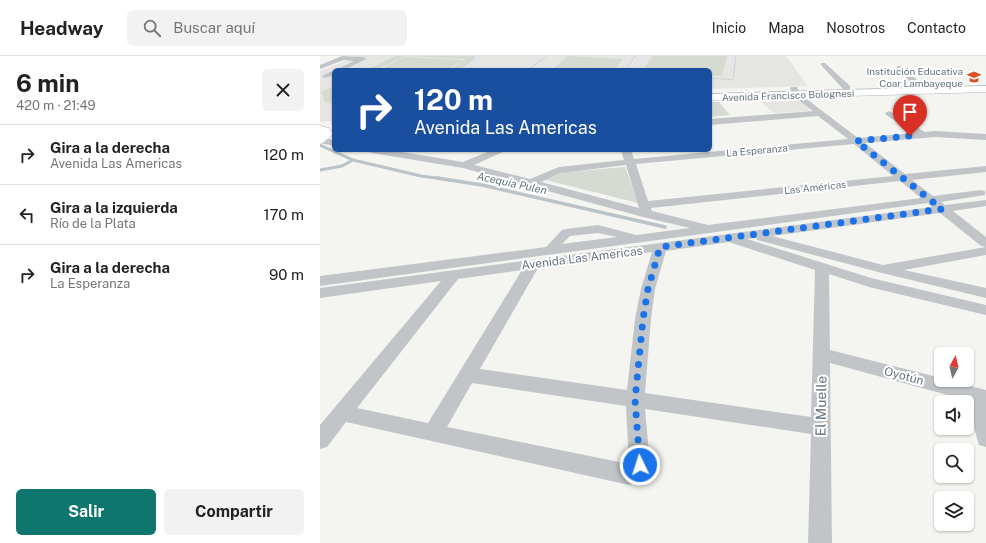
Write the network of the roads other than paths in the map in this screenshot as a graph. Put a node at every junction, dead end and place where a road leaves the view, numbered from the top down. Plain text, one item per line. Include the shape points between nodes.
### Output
1 (345, 57) edge
2 (823, 64) dead end
3 (320, 67) edge
4 (344, 68) edge
5 (899, 68) dead end
6 (332, 73) edge
7 (325, 76) dead end
8 (986, 84) edge
9 (918, 86) junction
10 (847, 88) junction
11 (986, 89) edge
12 (712, 92) edge
13 (796, 92) junction
14 (712, 97) edge
15 (821, 113) junction
16 (889, 113) dead end
17 (712, 122) edge
18 (332, 129) edge
19 (320, 135) edge
20 (923, 135) junction
21 (332, 136) edge
22 (986, 137) edge
23 (856, 141) junction
24 (332, 142) edge
25 (402, 152) edge
26 (495, 152) edge
27 (627, 152) edge
28 (630, 162) junction
29 (464, 165) junction
30 (986, 169) edge
31 (902, 177) junction
32 (531, 183) junction
33 (986, 193) edge
34 (930, 200) junction
35 (986, 203) edge
36 (942, 209) junction
37 (646, 210) junction
38 (710, 229) junction
39 (754, 234) junction
40 (728, 238) junction
41 (986, 243) edge
42 (660, 247) junction
43 (986, 251) edge
44 (533, 264) junction
45 (822, 268) junction
46 (882, 269) junction
47 (454, 275) junction
48 (320, 281) edge
49 (320, 293) edge
50 (986, 293) edge
51 (986, 310) edge
52 (821, 354) junction
53 (468, 375) junction
54 (979, 396) edge
55 (635, 400) junction
56 (342, 413) junction
57 (821, 426) junction
58 (433, 433) junction
59 (986, 438) edge
60 (320, 440) edge
61 (820, 543) edge

1 - 3 street
1 - 4 street via 363,59
2 - 10 street
5 - 9 street
6 - 7 street
8 - 9 main road, Avenida Francisco Bolognesi
9 - 10 main road, Avenida Francisco Bolognesi
10 - 13 main road, Avenida Francisco Bolognesi
11 - 13 main road, Avenida Francisco Bolognesi
12 - 13 main road, Avenida Francisco Bolognesi
13 - 14 main road, Avenida Francisco Bolognesi
13 - 15 street
15 - 17 street
15 - 23 street
16 - 20 street
18 - 19 main road
19 - 21 main road
19 - 24 street
20 - 22 street, La Esperanza
20 - 23 street, La Esperanza
23 - 28 street, La Esperanza
23 - 31 street
25 - 29 street
26 - 29 street
27 - 28 street
28 - 32 street, La Esperanza via 559,170
28 - 37 street
29 - 32 street
30 - 31 street, Las Américas
31 - 34 street
31 - 37 street, Las Américas
32 - 37 street
33 - 34 street, Avenida Las Americas
34 - 36 street
34 - 38 street, Avenida Las Americas
35 - 36 street, Avenida Las Americas
36 - 39 street, Avenida Las Americas
36 - 41 street
37 - 38 street
38 - 39 street
38 - 40 street
38 - 48 street, Avenida Las Americas
39 - 40 street, Avenida Las Americas
39 - 46 street
40 - 42 street, Avenida Las Americas
40 - 45 street
42 - 44 street, Avenida Las Americas
42 - 55 street via 648,289 643,319
43 - 46 street
44 - 47 street, Avenida Las Americas
44 - 53 street
45 - 51 street
45 - 52 street, El Muelle
46 - 50 street
47 - 49 street, Avenida Las Americas
47 - 56 street
52 - 54 street, Oyotún
52 - 57 street, El Muelle
53 - 55 street
53 - 58 street
54 - 59 street
55 - 57 street
55 - 58 street via 640,465 636,472 629,475
56 - 58 street
56 - 60 street
57 - 61 street, El Muelle

